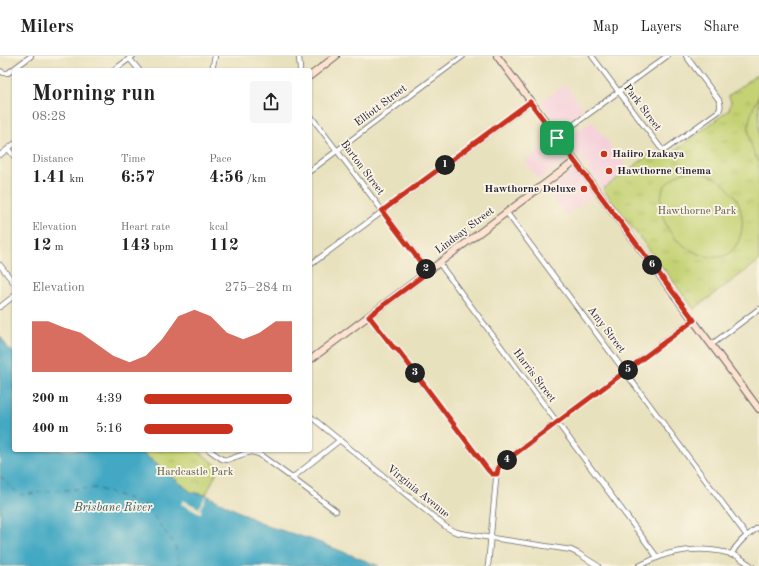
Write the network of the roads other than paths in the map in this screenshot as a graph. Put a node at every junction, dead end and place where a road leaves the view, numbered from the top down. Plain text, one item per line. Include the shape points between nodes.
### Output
1 (31, 56) edge
2 (215, 56) edge
3 (299, 56) edge
4 (336, 56) edge
5 (463, 56) edge
6 (497, 56) edge
7 (592, 56) edge
8 (667, 56) edge
9 (686, 56) edge
10 (131, 57) edge
11 (15, 68) edge
12 (117, 68) edge
13 (138, 68) edge
14 (212, 68) edge
15 (300, 68) edge
16 (12, 70) edge
17 (0, 73) edge
18 (312, 74) edge
19 (619, 92) junction
20 (530, 102) junction
21 (312, 117) edge
22 (557, 138) junction
23 (12, 146) edge
24 (8, 149) junction
25 (337, 150) junction
26 (12, 154) edge
27 (0, 155) edge
28 (575, 162) junction
29 (312, 169) edge
30 (382, 211) junction
31 (507, 212) junction
32 (439, 263) junction
33 (0, 264) edge
34 (312, 264) edge
35 (428, 272) junction
36 (12, 280) edge
37 (12, 298) edge
38 (0, 307) edge
39 (759, 309) edge
40 (369, 316) junction
41 (694, 320) junction
42 (712, 345) junction
43 (312, 359) edge
44 (625, 372) junction
45 (758, 406) edge
46 (312, 418) edge
47 (558, 423) junction
48 (340, 440) junction
49 (212, 452) edge
50 (247, 452) edge
51 (252, 452) edge
52 (497, 474) junction
53 (292, 478) junction
54 (336, 511) dead end
55 (759, 527) edge
56 (747, 536) junction
57 (490, 538) junction
58 (732, 555) junction
59 (657, 557) junction
60 (488, 566) edge
61 (598, 566) edge
62 (639, 566) edge
63 (752, 566) edge

1 - 11 street
2 - 14 street
3 - 15 street
4 - 18 street
5 - 25 street, Elliott Street
6 - 20 street
7 - 19 street, Park Street
8 - 19 street
9 - 19 street, Park Street via 721,106 719,111 666,149 660,147
10 - 12 street
10 - 13 street
16 - 17 street
19 - 22 street
20 - 22 street
20 - 30 street
21 - 25 street, Barton Street
22 - 28 street
23 - 24 street
24 - 26 street
24 - 27 street
25 - 29 street, Elliott Street
25 - 30 street, Barton Street
28 - 31 street, Lindsay Street
28 - 41 street
30 - 34 street
30 - 35 street, Barton Street
31 - 32 street, Lindsay Street
31 - 44 street, Amy Street
32 - 35 street, Lindsay Street
32 - 47 street, Harris Street
33 - 36 street
35 - 40 street, Lindsay Street
37 - 38 street
39 - 42 street
40 - 43 street, Lindsay Street
40 - 52 street via 398,350 488,470 492,474
41 - 42 street
41 - 44 street
42 - 45 street
44 - 47 street
44 - 56 street, Amy Street
46 - 48 street, Virginia Avenue
47 - 52 street via 500,465
47 - 59 street, Harris Street
48 - 53 street
48 - 57 street, Virginia Avenue via 446,527 460,533
49 - 50 street via 227,460
51 - 53 street via 259,454
52 - 57 street
53 - 54 street
55 - 56 street
56 - 58 street via 736,546
57 - 60 street
57 - 61 street, Virginia Avenue via 571,550
58 - 59 street via 704,549
58 - 63 street
59 - 62 street

